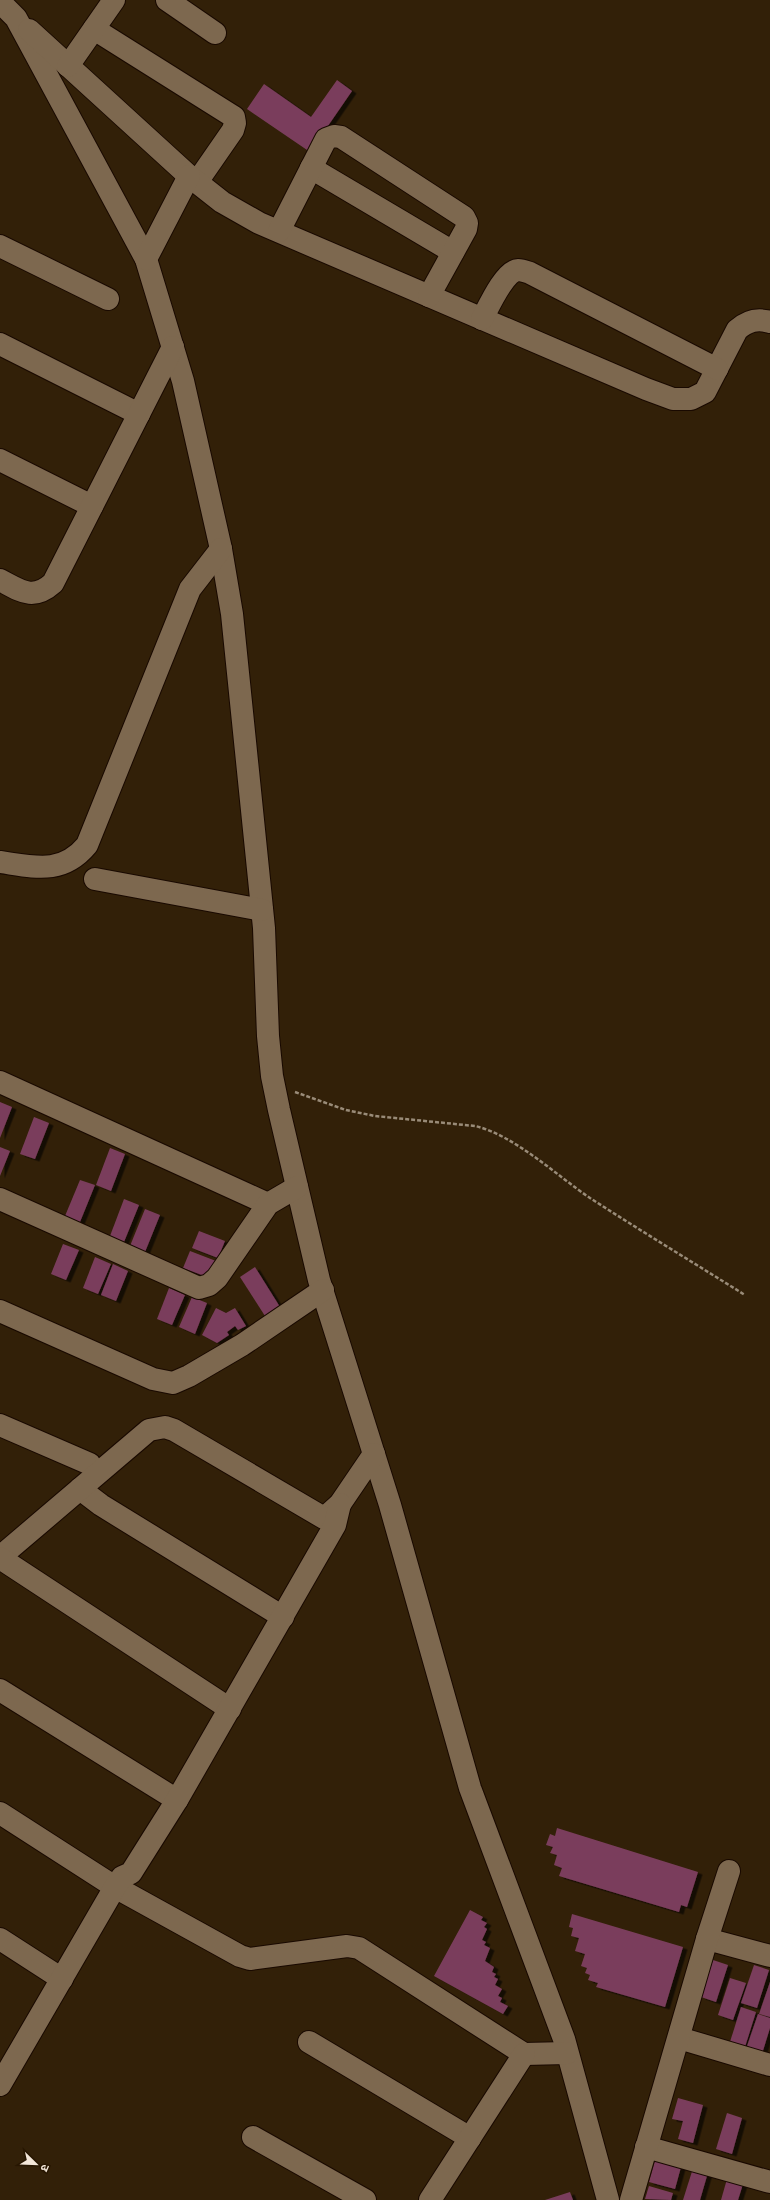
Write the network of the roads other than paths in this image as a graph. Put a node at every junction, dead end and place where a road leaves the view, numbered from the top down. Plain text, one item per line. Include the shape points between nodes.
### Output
1 (114, 0) edge
2 (167, 0) edge
3 (0, 2) edge
4 (16, 18) junction
5 (94, 29) junction
6 (215, 32) dead end
7 (68, 66) junction
8 (311, 168) junction
9 (193, 179) junction
10 (279, 231) junction
11 (0, 246) edge
12 (453, 252) junction
13 (146, 259) junction
14 (428, 296) junction
15 (108, 298) dead end
16 (482, 319) junction
17 (770, 322) edge
18 (0, 344) edge
19 (173, 347) junction
20 (717, 369) junction
21 (139, 414) junction
22 (0, 460) edge
23 (92, 506) junction
24 (221, 549) junction
25 (0, 580) edge
26 (0, 862) edge
27 (95, 879) dead end
28 (262, 910) junction
29 (0, 1082) edge
30 (297, 1187) junction
31 (0, 1199) edge
32 (268, 1204) junction
33 (323, 1290) junction
34 (0, 1311) edge
35 (0, 1425) edge
36 (374, 1454) junction
37 (90, 1464) dead end
38 (80, 1489) junction
39 (332, 1511) junction
40 (0, 1558) edge
41 (277, 1614) junction
42 (0, 1690) edge
43 (225, 1705) junction
44 (171, 1797) junction
45 (0, 1813) edge
46 (729, 1871) dead end
47 (119, 1882) junction
48 (0, 1939) edge
49 (706, 1939) junction
50 (770, 1956) edge
51 (62, 1979) junction
52 (679, 2038) junction
53 (309, 2042) dead end
54 (568, 2053) junction
55 (524, 2054) junction
56 (770, 2065) edge
57 (2, 2077) edge
58 (253, 2137) dead end
59 (470, 2138) junction
60 (646, 2147) junction
61 (770, 2182) edge
62 (365, 2200) edge
63 (430, 2200) edge
64 (608, 2200) edge
65 (631, 2200) edge

1 - 5 street
2 - 6 street
3 - 4 street
4 - 7 street
4 - 13 street
5 - 7 street
5 - 9 street via 234,117 233,130
7 - 9 street
8 - 10 street
8 - 12 street
8 - 12 street via 326,139 334,136 348,140 464,217 466,229
9 - 10 street via 222,202 258,223
9 - 13 street
10 - 14 street
11 - 15 street
12 - 14 street
13 - 19 street
14 - 16 street
16 - 20 street via 673,399 691,399 705,392
16 - 20 street via 505,278 510,272 518,270 530,273
17 - 20 street via 755,320 744,323 737,330
18 - 21 street
19 - 21 street
19 - 24 street
21 - 23 street
22 - 23 street
23 - 25 street via 53,583 44,591 23,592
24 - 26 street via 190,589 87,845 79,854 64,863 46,868
24 - 28 street via 238,666
27 - 28 street
28 - 30 street via 268,1036 274,1084
29 - 32 street
30 - 32 street
30 - 33 street
31 - 32 street via 199,1288 209,1285 217,1278
33 - 34 street via 242,1345 173,1383 153,1379
33 - 36 street
35 - 37 street
36 - 39 street
36 - 54 street via 393,1512 470,1788
38 - 39 street via 149,1430 165,1427
38 - 40 street
38 - 41 street
39 - 41 street via 335,1525
40 - 43 street
41 - 43 street
42 - 44 street
43 - 44 street
44 - 47 street via 121,1867
45 - 47 street
46 - 49 street
47 - 51 street
47 - 55 street via 240,1956 250,1959 347,1946 359,1948
48 - 51 street
49 - 50 street
49 - 52 street
51 - 57 street
52 - 56 street
52 - 60 street
53 - 59 street
54 - 55 street
54 - 64 street
55 - 59 street
58 - 62 street
59 - 63 street
60 - 61 street
60 - 65 street

